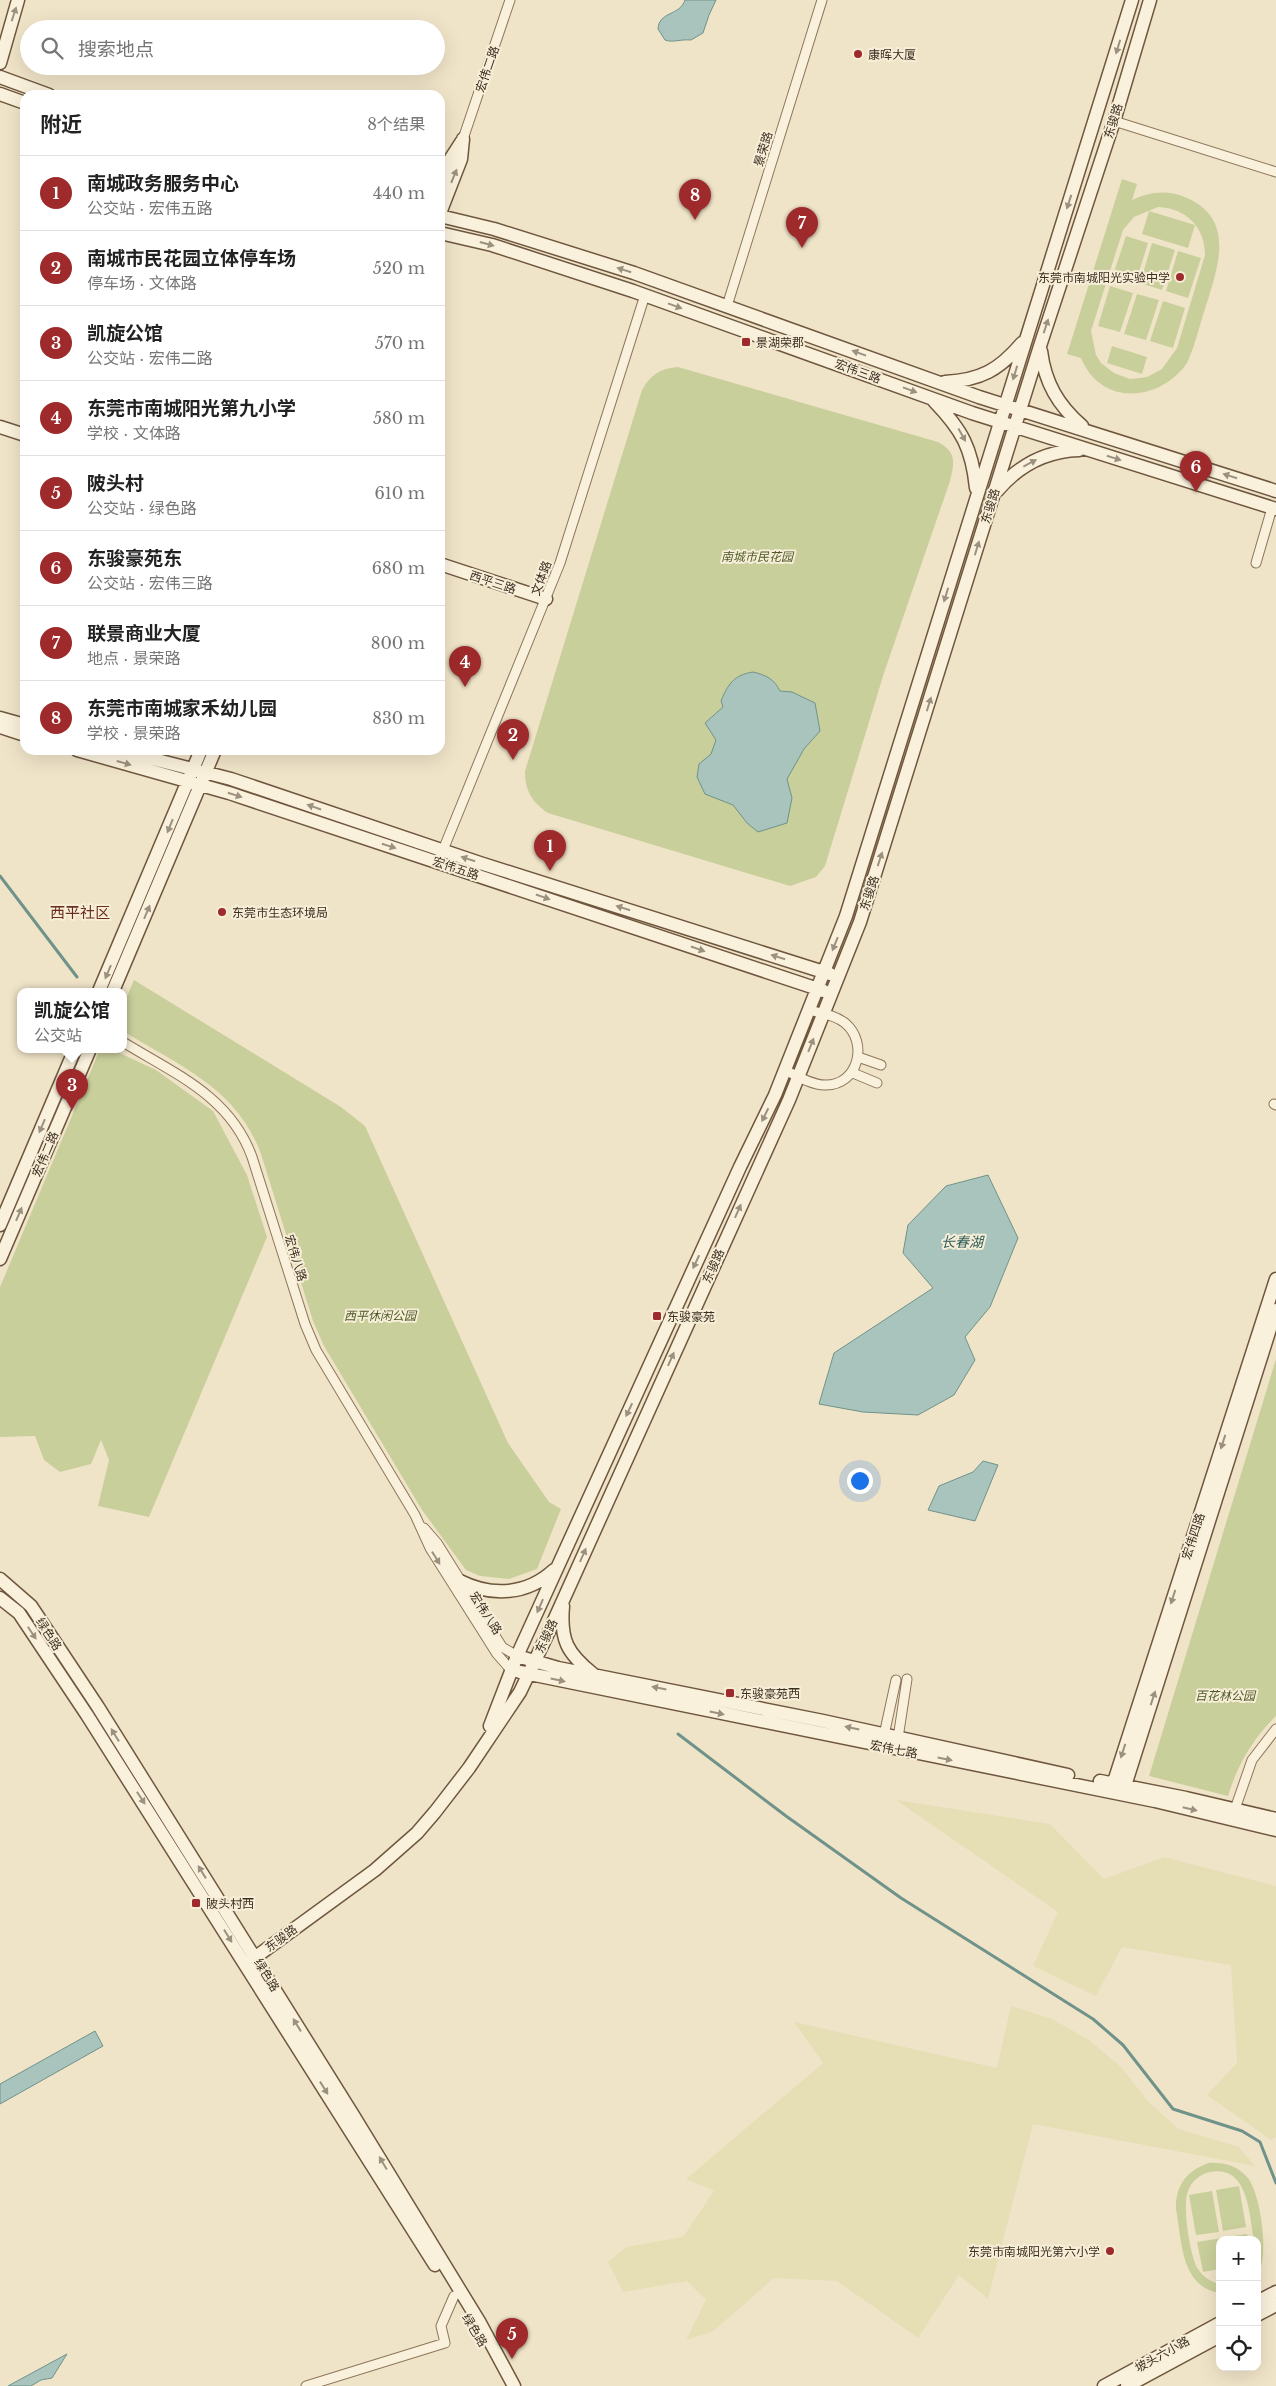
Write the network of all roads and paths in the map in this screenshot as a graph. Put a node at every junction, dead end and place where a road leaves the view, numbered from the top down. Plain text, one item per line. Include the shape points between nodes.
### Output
1 (18, 0) edge
2 (510, 0) edge
3 (822, 0) edge
4 (1132, 0) edge
5 (1150, 0) edge
6 (0, 62) edge
7 (0, 76) edge
8 (36, 90) edge
9 (0, 94) edge
10 (20, 101) edge
11 (1114, 121) junction
12 (463, 138) junction
13 (445, 172) edge
14 (1276, 172) edge
15 (445, 202) edge
16 (445, 216) edge
17 (445, 234) edge
18 (645, 295) junction
19 (727, 306) junction
20 (1025, 339) junction
21 (1040, 346) junction
22 (941, 383) junction
23 (930, 398) junction
24 (1005, 405) junction
25 (1020, 409) junction
26 (1000, 422) junction
27 (0, 427) edge
28 (1015, 427) junction
29 (1087, 430) junction
30 (20, 433) edge
31 (1088, 450) junction
32 (1276, 491) edge
33 (994, 494) junction
34 (977, 495) junction
35 (1274, 508) edge
36 (1256, 563) dead end
37 (445, 566) edge
38 (546, 600) junction
39 (0, 718) edge
40 (20, 724) edge
41 (0, 727) edge
42 (20, 733) edge
43 (100, 755) edge
44 (133, 755) edge
45 (200, 755) edge
46 (212, 755) edge
47 (197, 776) junction
48 (440, 856) junction
49 (122, 955) junction
50 (824, 972) junction
51 (838, 976) junction
52 (101, 988) edge
53 (114, 988) edge
54 (817, 988) junction
55 (832, 993) junction
56 (809, 1010) junction
57 (824, 1013) junction
58 (127, 1044) edge
59 (73, 1053) edge
60 (88, 1053) edge
61 (858, 1057) junction
62 (881, 1065) dead end
63 (785, 1070) junction
64 (853, 1073) junction
65 (798, 1076) junction
66 (877, 1082) dead end
67 (0, 1226) edge
68 (0, 1259) edge
69 (1276, 1279) edge
70 (1276, 1310) edge
71 (415, 1515) junction
72 (556, 1569) junction
73 (0, 1579) edge
74 (460, 1581) junction
75 (0, 1598) edge
76 (563, 1600) junction
77 (516, 1656) junction
78 (534, 1661) junction
79 (511, 1670) junction
80 (528, 1674) junction
81 (595, 1675) junction
82 (907, 1679) dead end
83 (896, 1680) dead end
84 (1276, 1729) edge
85 (884, 1735) junction
86 (898, 1738) junction
87 (484, 1744) junction
88 (1118, 1789) junction
89 (1235, 1808) junction
90 (1276, 1819) edge
91 (1276, 1830) edge
92 (250, 1960) junction
93 (1276, 2292) edge
94 (454, 2296) junction
95 (1261, 2300) edge
96 (1276, 2305) edge
97 (1261, 2313) edge
98 (1216, 2325) edge
99 (1216, 2338) edge
100 (306, 2386) edge
101 (506, 2386) edge
102 (514, 2386) edge
103 (1104, 2386) edge
104 (1128, 2386) edge

6 -> 1 street
2 - 12 street, 宏伟二路
3 - 19 street, 景荣路
4 -> 20 street, 东骏路
5 - 11 street, 东骏路
7 - 8 street
9 - 10 street
11 - 14 street
21 -> 11 street, 东骏路
12 - 13 street, 宏伟二路
15 -> 12 street, 宏伟二路 via 461,159
19 -> 16 street, 宏伟三路 via 634,273
17 -> 18 street, 宏伟三路 via 492,245
18 -> 23 street, 宏伟三路
18 - 38 street, 文体路
22 -> 19 street, 宏伟三路
20 - 22 street via 997,368 979,377
20 -> 24 street, 东骏路
21 - 25 street, 东骏路
21 - 29 street via 1051,390 1065,411
22 - 24 street, 宏伟三路
23 - 26 street, 宏伟三路
23 -> 34 street via 960,430 970,450
24 - 25 street, 宏伟三路
24 - 26 street, 东骏路
25 - 28 street, 东骏路
25 - 29 street, 宏伟三路
26 - 28 street, 宏伟三路
26 - 34 street, 东骏路
27 - 30 street
28 - 31 street, 宏伟三路
28 - 33 street, 东骏路
32 -> 29 street, 宏伟三路
33 -> 31 street via 1009,477 1046,454
31 -> 35 street, 宏伟三路
51 -> 33 street, 东骏路 via 860,922
34 -> 50 street, 东骏路 via 846,916
35 - 36 street
37 - 38 street, 西平三路
38 - 48 street, 文体路
39 - 40 street
41 - 42 street
43 -> 47 street, 宏伟五路
44 - 47 street, 宏伟五路
45 - 47 street
46 - 47 street
47 - 48 street, 宏伟五路
47 - 49 street
50 -> 48 street, 宏伟五路
48 -> 54 street, 宏伟五路
49 -> 52 street
49 - 53 street
50 - 51 street
50 - 54 street, 东骏路
51 - 55 street, 东骏路
54 - 55 street, 宏伟五路
54 - 56 street, 东骏路
55 - 57 street, 东骏路
56 - 57 street
56 - 63 street, 东骏路
57 - 61 street via 847,1025 855,1038
65 -> 57 street, 东骏路
58 - 71 street, 宏伟八路 via 205,1092 225,1110 241,1132 316,1350
59 -> 67 street, 宏伟二路
68 -> 60 street, 宏伟二路
61 - 62 street
61 - 64 street
63 - 65 street
63 -> 72 street, 东骏路
64 - 65 street via 835,1084 823,1085
64 - 66 street
76 -> 65 street, 东骏路
69 -> 88 street, 宏伟四路
88 -> 70 street, 宏伟四路
71 - 74 street, 宏伟八路
71 -> 79 street, 宏伟八路 via 430,1548 492,1647
72 - 74 street via 535,1584 510,1591 479,1589
72 -> 77 street, 东骏路
92 -> 73 street, 绿色路 via 98,1707 31,1606
74 - 77 street, 宏伟八路 via 502,1647
75 -> 92 street, 绿色路 via 19,1613
76 - 78 street, 东骏路
76 - 81 street via 563,1632 569,1651
77 - 78 street, 宏伟七路
77 - 79 street, 东骏路
78 - 80 street, 东骏路
78 - 81 street, 宏伟七路
79 - 80 street, 宏伟七路
79 - 87 street, 东骏路
80 - 87 street, 东骏路 via 520,1692
80 -> 88 street, 宏伟七路
85 -> 81 street, 宏伟七路
82 - 86 street
83 - 85 street
84 - 89 street via 1252,1760
85 - 86 street, 宏伟七路
86 - 88 street, 宏伟七路
87 - 92 street, 东骏路 via 436,1812 396,1852
88 - 89 street, 宏伟七路
88 -> 91 street, 宏伟七路
89 - 90 street, 宏伟七路
92 -> 94 street, 绿色路
102 -> 92 street, 绿色路 via 480,2323
93 - 95 street
94 - 100 street via 441,2326 445,2343
94 - 101 street, 绿色路
96 - 97 street
98 - 103 street, 坡头六小路
99 - 104 street, 坡头六小路

